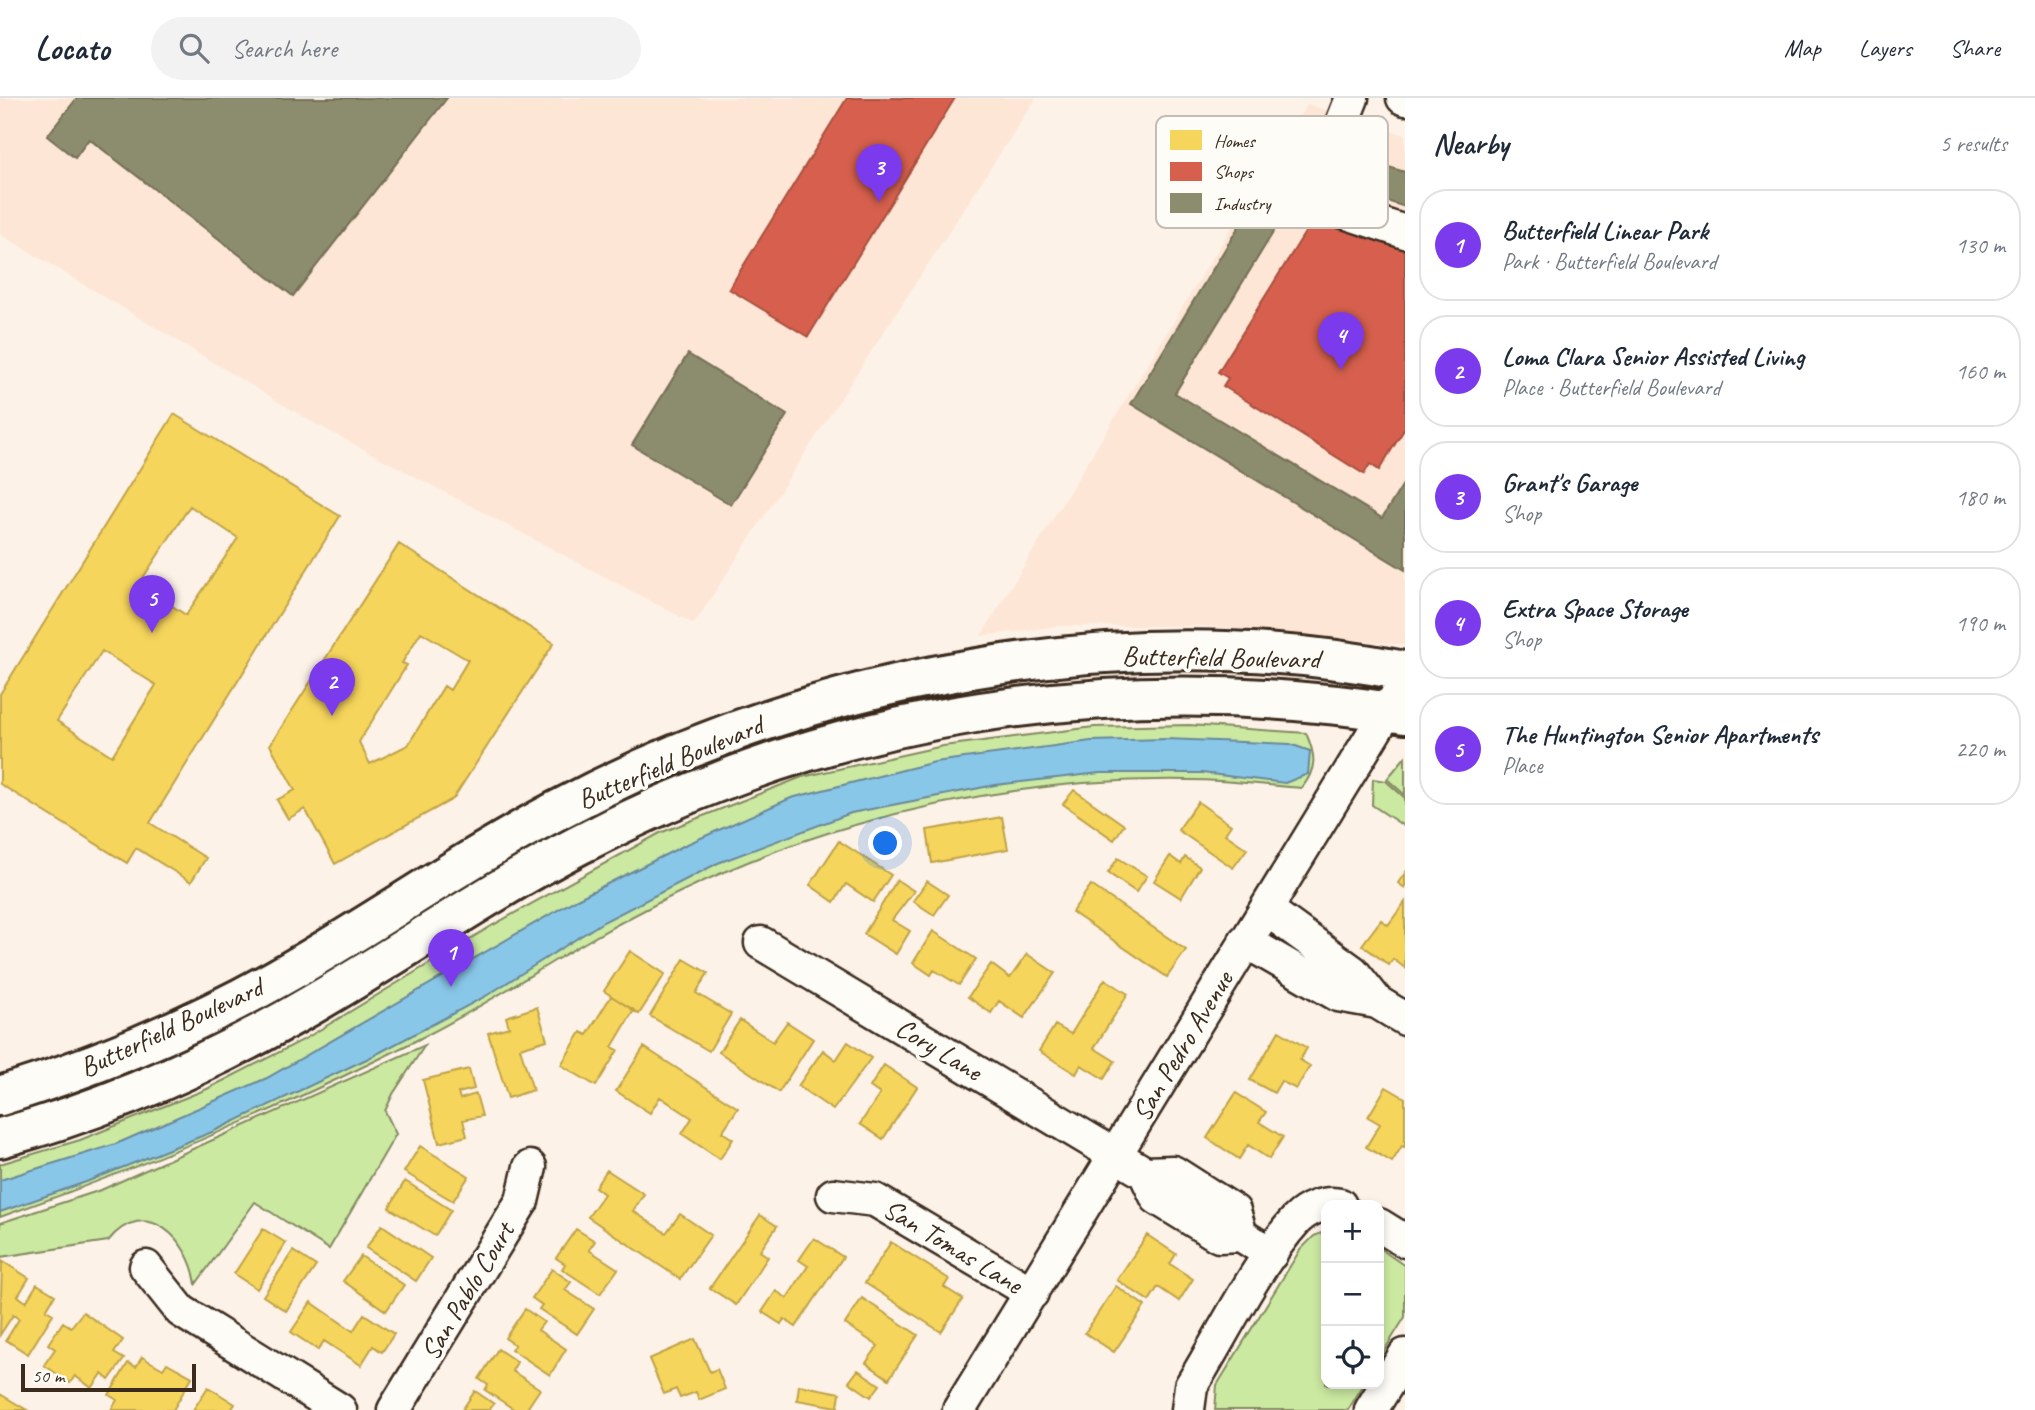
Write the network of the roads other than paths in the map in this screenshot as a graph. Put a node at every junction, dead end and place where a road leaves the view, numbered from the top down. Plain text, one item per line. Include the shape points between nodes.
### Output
1 (1352, 98) edge
2 (1345, 116) edge
3 (1388, 226) edge
4 (1405, 232) edge
5 (1405, 671) edge
6 (1399, 703) edge
7 (1266, 909) junction
8 (1245, 941) junction
9 (761, 943) dead end
10 (1377, 1002) junction
11 (1405, 1019) edge
12 (0, 1096) edge
13 (0, 1138) edge
14 (1117, 1156) junction
15 (530, 1167) dead end
16 (833, 1195) dead end
17 (1321, 1206) edge
18 (1384, 1228) edge
19 (1405, 1241) edge
20 (1271, 1254) junction
21 (146, 1267) dead end
22 (1032, 1293) junction
23 (1405, 1355) edge
24 (340, 1410) edge
25 (394, 1410) edge
26 (959, 1410) edge
27 (1188, 1410) edge
28 (1371, 1410) edge

1 - 2 street
3 - 4 street
5 - 12 main road, Butterfield Boulevard via 1264,653 1131,652 969,670 794,712 711,739 555,811 339,942 198,1020 128,1052
6 - 7 street, San Pedro Avenue
6 - 13 main road, Butterfield Boulevard via 1092,698 962,713 809,748 702,787 576,846 286,1020 217,1056 73,1116
7 - 8 street, San Pedro Avenue
7 - 10 street via 1353,972
8 - 10 street via 1338,995
8 - 14 street, San Pedro Avenue
9 - 14 street, Cory Lane
10 - 11 street
14 - 20 street, Cory Lane via 1145,1173 1172,1172 1234,1211 1241,1235
14 - 22 street, San Pedro Avenue
15 - 25 street, San Pablo Court via 522,1201
16 - 22 street, San Tomas Lane via 875,1200
17 - 20 street via 1297,1219
18 - 19 street
20 - 27 street via 1191,1386
21 - 24 street via 181,1311
22 - 26 street, San Pedro Avenue
23 - 28 street

